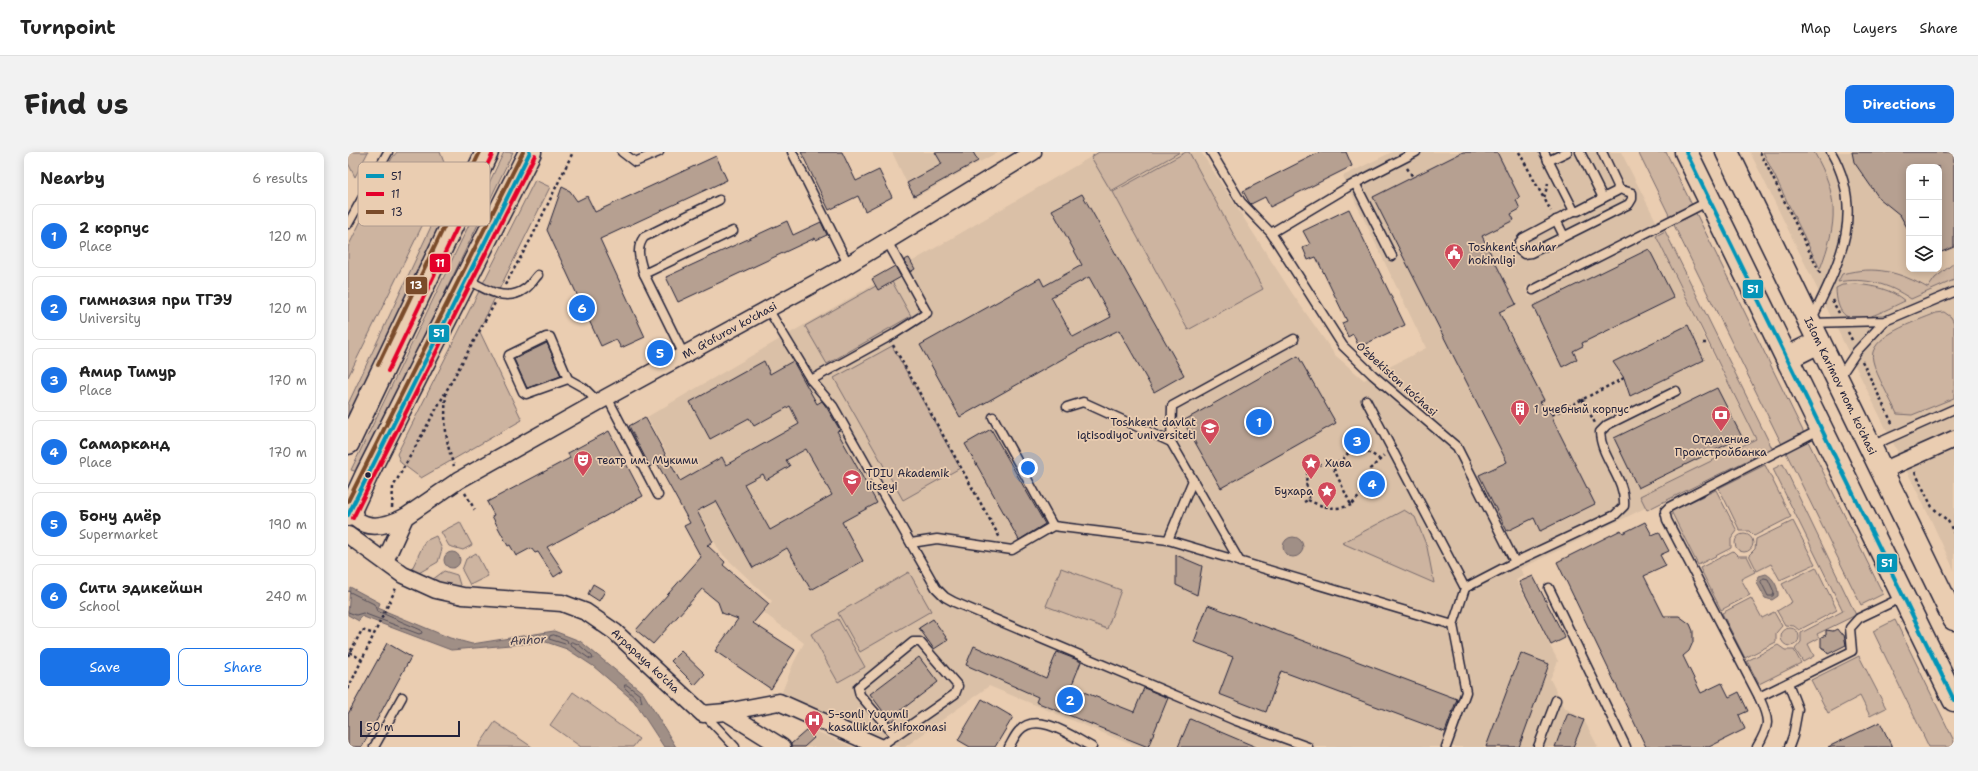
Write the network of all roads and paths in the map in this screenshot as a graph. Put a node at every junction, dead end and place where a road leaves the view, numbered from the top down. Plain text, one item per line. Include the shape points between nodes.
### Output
1 (388, 152) edge
2 (487, 152) edge
3 (530, 152) edge
4 (573, 152) edge
5 (622, 152) edge
6 (659, 152) edge
7 (792, 152) edge
8 (1033, 152) edge
9 (1211, 152) edge
10 (1416, 152) edge
11 (1519, 152) edge
12 (1544, 152) edge
13 (1567, 152) edge
14 (1580, 152) edge
15 (1602, 152) edge
16 (1686, 152) edge
17 (1727, 152) edge
18 (1831, 152) edge
19 (1548, 161) junction
20 (382, 162) edge
21 (482, 162) edge
22 (1546, 177) dead end
23 (1355, 183) junction
24 (1618, 189) junction
25 (1544, 198) junction
26 (1603, 198) junction
27 (720, 200) dead end
28 (1710, 200) junction
29 (358, 206) edge
30 (1574, 211) junction
31 (1556, 220) junction
32 (348, 224) edge
33 (452, 226) edge
34 (733, 231) dead end
35 (1271, 232) junction
36 (1564, 236) junction
37 (887, 241) junction
38 (1392, 256) dead end
39 (848, 264) junction
40 (644, 274) junction
41 (538, 275) dead end
42 (467, 279) junction
43 (1533, 290) dead end
44 (1952, 292) edge
45 (499, 295) junction
46 (1954, 301) edge
47 (768, 309) junction
48 (1885, 321) junction
49 (1815, 332) junction
50 (889, 337) junction
51 (1294, 339) dead end
52 (684, 355) junction
53 (1787, 358) junction
54 (1624, 378) dead end
55 (568, 379) junction
56 (1838, 379) junction
57 (810, 380) junction
58 (446, 391) junction
59 (1676, 391) dead end
60 (602, 399) junction
61 (1582, 399) junction
62 (1366, 400) dead end
63 (1067, 407) dead end
64 (1954, 408) edge
65 (1552, 415) dead end
66 (993, 417) dead end
67 (1822, 428) junction
68 (1600, 432) junction
69 (1954, 439) edge
70 (1171, 442) junction
71 (348, 443) edge
72 (1870, 447) junction
73 (1393, 450) junction
74 (1909, 458) junction
75 (1378, 459) junction
76 (1332, 465) junction
77 (1882, 471) junction
78 (459, 480) junction
79 (1193, 480) junction
80 (393, 487) dead end
81 (658, 495) dead end
82 (1308, 500) junction
83 (1304, 502) dead end
84 (1351, 505) junction
85 (350, 510) edge
86 (475, 510) dead end
87 (405, 517) junction
88 (1053, 526) junction
89 (1954, 533) edge
90 (348, 535) edge
91 (1168, 540) junction
92 (911, 543) junction
93 (1006, 548) junction
94 (384, 561) junction
95 (1240, 562) junction
96 (1514, 562) junction
97 (1465, 588) junction
98 (1549, 588) dead end
99 (1904, 597) junction
100 (391, 598) dead end
101 (1954, 619) edge
102 (1453, 625) junction
103 (374, 634) junction
104 (350, 652) junction
105 (348, 656) edge
106 (362, 660) junction
107 (1788, 683) junction
108 (348, 689) edge
109 (402, 697) dead end
110 (1759, 697) junction
111 (1556, 700) dead end
112 (1954, 700) edge
113 (726, 712) junction
114 (703, 714) junction
115 (895, 736) junction
116 (374, 747) edge
117 (735, 747) edge
118 (782, 747) edge
119 (880, 747) edge
120 (1009, 747) edge
121 (1092, 747) edge
122 (1308, 747) edge
123 (1446, 747) edge
124 (1538, 747) edge
125 (1626, 747) edge
126 (1757, 747) edge
127 (1789, 747) edge

1 - 20 lane
2 - 21 main road
3 - 42 main road
4 - 45 path via 532,236
5 - 6 lane via 634,162
7 - 39 lane
8 - 37 street, M. G'ofurov ko'chasi
9 - 35 lane, O‘zbekiston ko‘chasi via 1241,202
10 - 23 lane
11 - 25 path
12 - 19 lane
13 - 19 lane
14 - 26 lane
15 - 24 lane
16 - 28 main road
17 - 49 main road, Islom Karimov nom. ko'chasi
18 - 49 lane via 1844,182 1848,228
19 - 30 lane
22 - 25 path via 1548,183
23 - 35 lane
23 - 38 lane
24 - 26 lane
24 - 36 lane via 1632,193 1629,204
25 - 31 path
26 - 30 lane
27 - 40 lane via 644,237 639,244 638,253
28 - 43 lane
28 - 53 main road
29 - 32 lane
30 - 31 lane
31 - 36 lane
31 - 36 lane via 1523,238 1519,250 1524,254 1531,253
33 - 71 main road
34 - 40 lane
35 - 96 lane, O‘zbekiston ko‘chasi via 1344,346 1458,447
37 - 39 street, M. G'ofurov ko'chasi
37 - 50 lane via 927,313
39 - 47 street, M. G'ofurov ko'chasi
40 - 52 lane
41 - 45 lane via 526,289
42 - 45 lane
42 - 85 main road
44 - 46 lane
44 - 48 lane
45 - 58 path
47 - 52 street, M. G'ofurov ko'chasi
47 - 57 lane
48 - 49 lane
48 - 56 lane via 1857,351
49 - 53 main road
49 - 56 main road, Islom Karimov nom. ko'chasi
50 - 57 lane
50 - 93 path
51 - 70 lane via 1172,406
52 - 60 street, M. G'ofurov ko'chasi
53 - 67 main road
54 - 61 path
55 - 55 lane via 526,394 508,358 509,355 550,337
55 - 60 lane
56 - 72 main road, Islom Karimov nom. ko'chasi
57 - 92 lane via 833,406
58 - 78 path via 444,421 447,448
58 - 80 path
59 - 68 lane via 1607,425
60 - 78 street, M. G'ofurov ko'chasi
60 - 81 lane
61 - 65 path
61 - 68 path
62 - 73 lane
63 - 70 lane via 1083,402
64 - 72 lane
66 - 88 lane
67 - 99 main road
67 - 110 lane via 1665,511 1666,520
68 - 96 lane via 1601,442 1625,494 1624,506 1615,515
69 - 74 street
70 - 79 lane
72 - 77 main road, Islom Karimov nom. ko'chasi
73 - 75 path
73 - 97 lane
74 - 77 street
74 - 89 path via 1932,507 1948,521
75 - 76 path via 1355,448 1349,451 1343,461
75 - 84 path via 1370,469 1371,484
76 - 82 path via 1312,464 1307,472 1305,485
76 - 84 path
77 - 101 main road, Islom Karimov nom. ko'chasi
78 - 86 path
78 - 87 street, M. G'ofurov ko'chasi
79 - 91 lane
79 - 95 lane
82 - 83 path
82 - 84 path via 1319,506 1340,509
85 - 87 street via 356,519 368,525 391,523
87 - 94 street
88 - 91 lane
88 - 93 lane via 1012,550
90 - 94 street, Arpapaya ko'cha
91 - 95 lane
92 - 93 lane via 937,539
92 - 122 lane via 936,588 954,602 1234,720
94 - 114 street, Arpapaya ko'cha via 403,575 436,590 452,594 553,602 579,608 615,632
95 - 102 lane
96 - 97 lane
97 - 102 lane
98 - 125 lane
99 - 107 lane via 1859,618 1850,628 1852,651
99 - 112 main road
100 - 103 path
102 - 123 lane via 1466,692
103 - 104 path via 362,630
103 - 106 path
104 - 105 path
104 - 106 path
106 - 108 path
107 - 110 lane
107 - 127 lane via 1798,709
109 - 116 lane
110 - 126 lane via 1766,713 1768,729
111 - 124 lane
113 - 114 street
113 - 118 street
113 - 119 street via 779,702
114 - 117 lane
115 - 115 lane via 955,694 958,686 920,642 913,642 858,687 860,695
115 - 119 lane
120 - 121 lane via 1019,730 1030,724 1047,723

